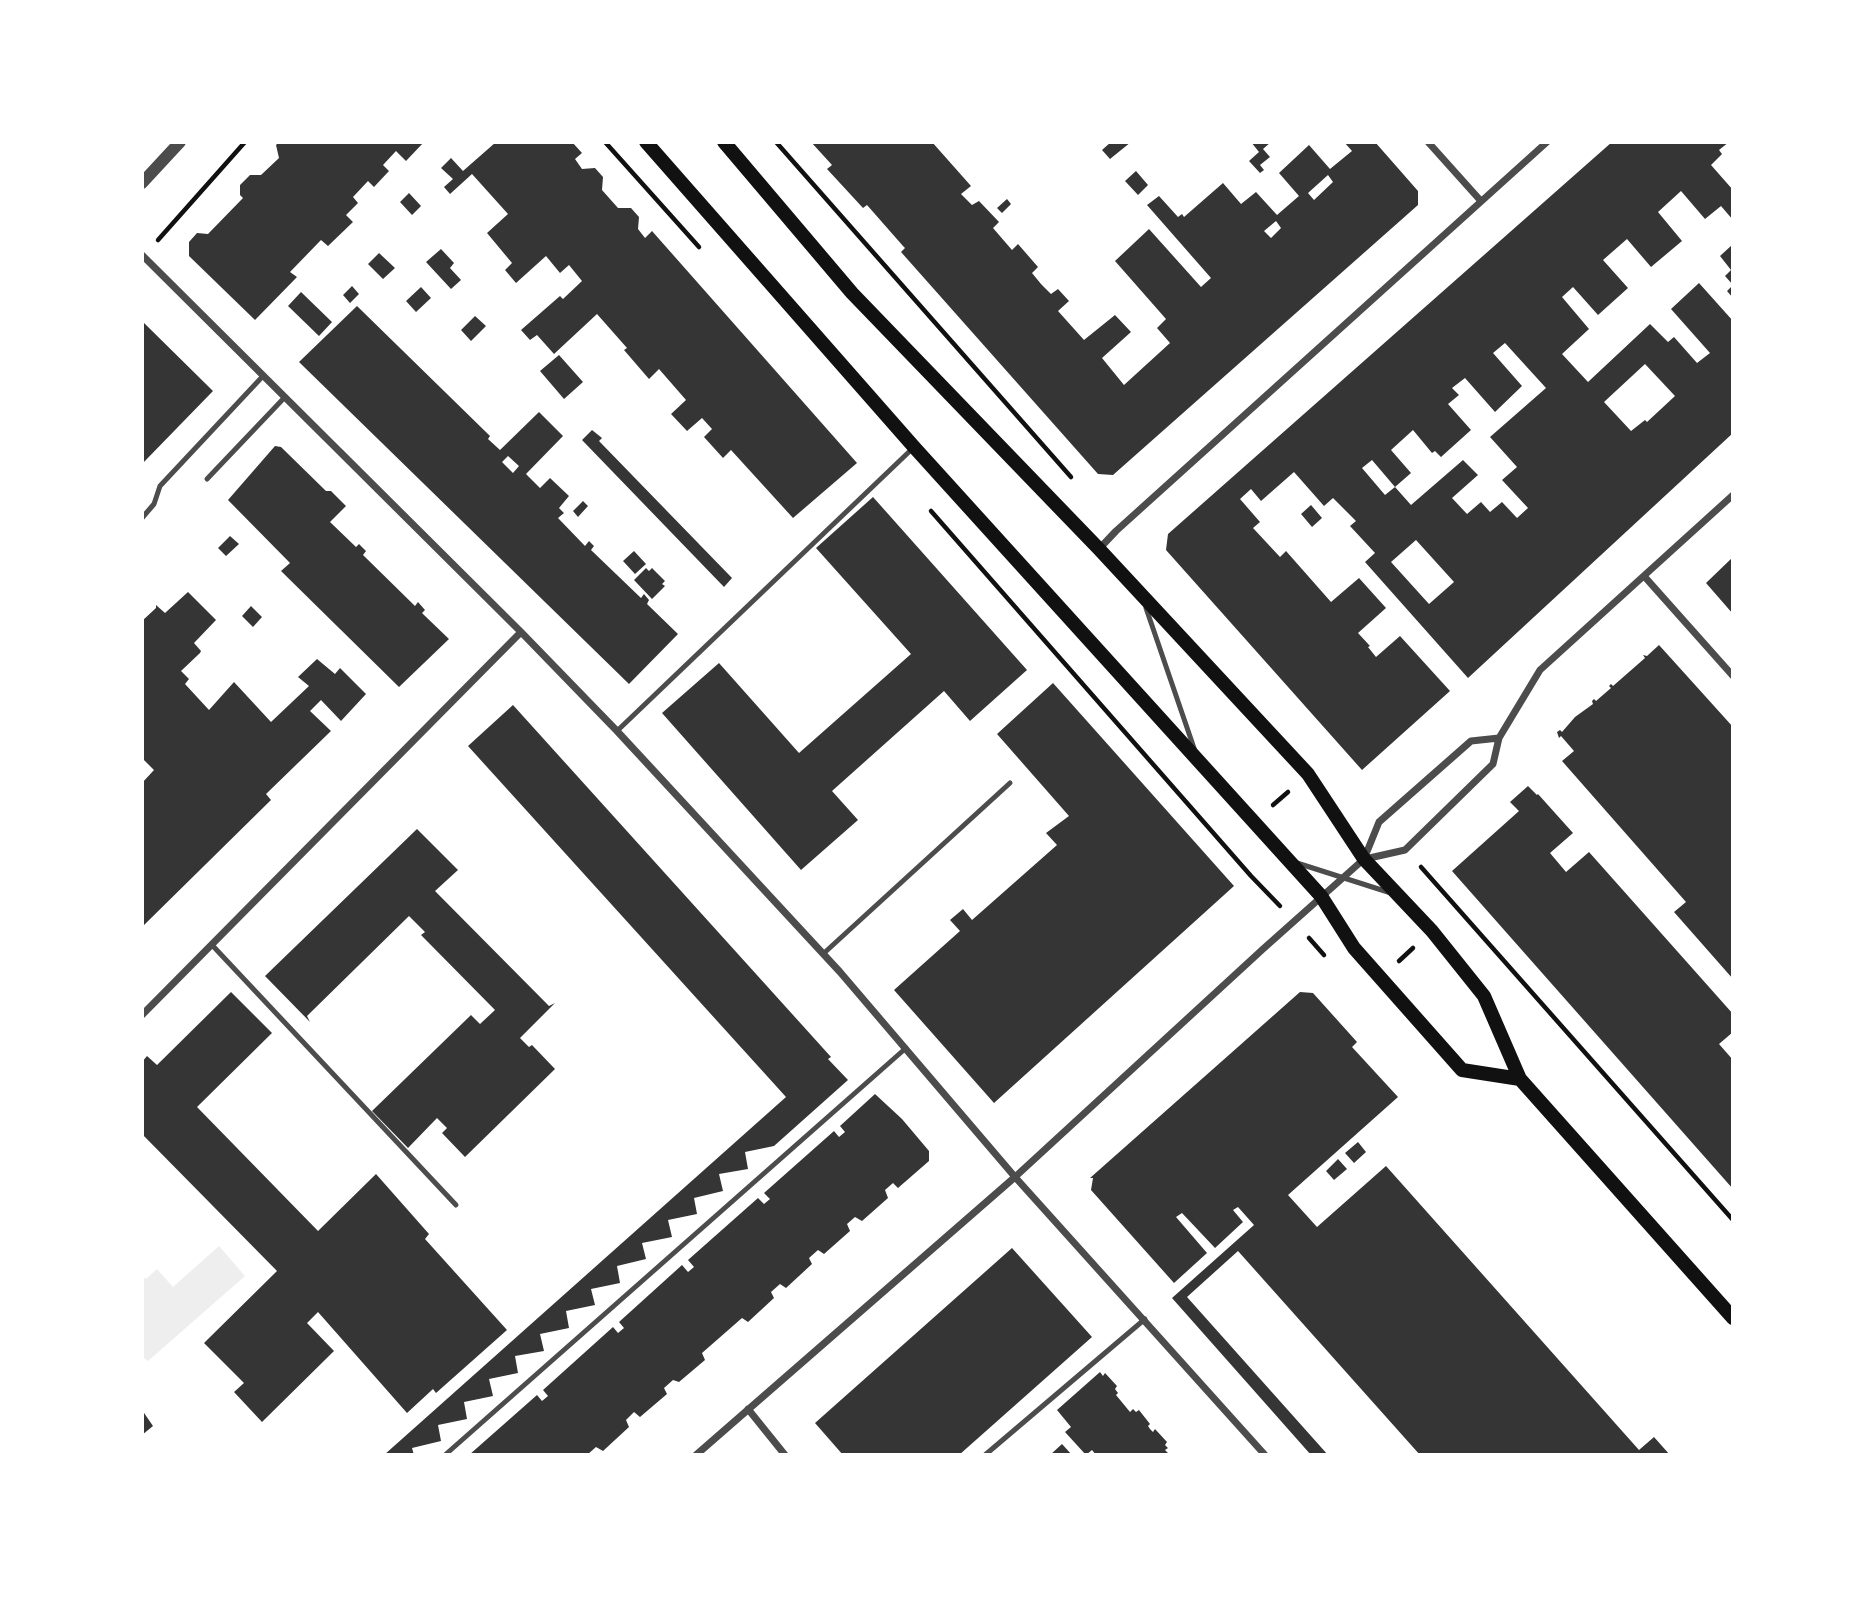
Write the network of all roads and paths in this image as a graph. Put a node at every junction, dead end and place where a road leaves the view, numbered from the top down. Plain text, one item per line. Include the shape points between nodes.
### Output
1 (180, 142) edge
2 (246, 142) edge
3 (606, 142) edge
4 (646, 142) edge
5 (724, 142) edge
6 (776, 142) edge
7 (1428, 142) edge
8 (1547, 142) edge
9 (142, 183) edge
10 (1480, 200) junction
11 (704, 254) dead end
12 (143, 256) edge
13 (263, 376) junction
14 (285, 397) junction
15 (915, 447) junction
16 (207, 479) dead end
17 (1076, 483) dead end
18 (1733, 495) edge
19 (929, 508) dead end
20 (142, 517) edge
21 (1099, 549) junction
22 (1644, 576) junction
23 (1143, 598) junction
24 (521, 632) junction
25 (1733, 676) edge
26 (617, 731) junction
27 (1499, 738) junction
28 (1199, 760) junction
29 (1010, 783) dead end
30 (1364, 859) junction
31 (1288, 860) junction
32 (1251, 876) dead end
33 (1342, 878) junction
34 (1432, 878) dead end
35 (1399, 896) junction
36 (1321, 897) junction
37 (1459, 908) junction
38 (1432, 931) junction
39 (212, 945) junction
40 (823, 954) junction
41 (1379, 978) junction
42 (142, 1015) edge
43 (906, 1048) junction
44 (1520, 1079) junction
45 (1015, 1177) junction
46 (456, 1205) dead end
47 (1733, 1220) edge
48 (1733, 1318) edge
49 (1145, 1319) junction
50 (748, 1409) junction
51 (445, 1455) edge
52 (696, 1455) edge
53 (785, 1455) edge
54 (985, 1455) edge
55 (1265, 1455) edge

1 - 9 street
2 - 12 path
3 - 11 path
4 - 15 main road
5 - 21 main road via 852,293
6 - 17 path
7 - 10 street
8 - 10 street
10 - 21 street
12 - 13 street
13 - 14 street
13 - 20 lane via 160,486 154,504
14 - 16 lane
14 - 24 street
15 - 26 lane
15 - 28 main road
18 - 22 street
19 - 32 path
21 - 23 main road
22 - 25 street
22 - 27 street via 1540,670
23 - 28 lane
23 - 30 main road via 1308,774
24 - 26 street
24 - 39 street
26 - 40 street
27 - 30 street via 1471,741 1380,822
27 - 30 street via 1493,764 1405,850
28 - 31 main road
29 - 40 lane
30 - 33 street
30 - 35 main road
31 - 33 lane
31 - 36 main road
33 - 35 lane
33 - 36 street
34 - 37 path
35 - 38 main road
36 - 41 main road
36 - 45 street
37 - 38 path
37 - 47 path
38 - 41 path
38 - 44 main road via 1484,996
39 - 42 street
39 - 46 lane
40 - 43 street
41 - 44 main road via 1462,1070
43 - 45 street
43 - 51 lane
44 - 48 main road
45 - 49 street
45 - 50 street
49 - 54 lane
49 - 55 street
50 - 52 street
50 - 53 street

